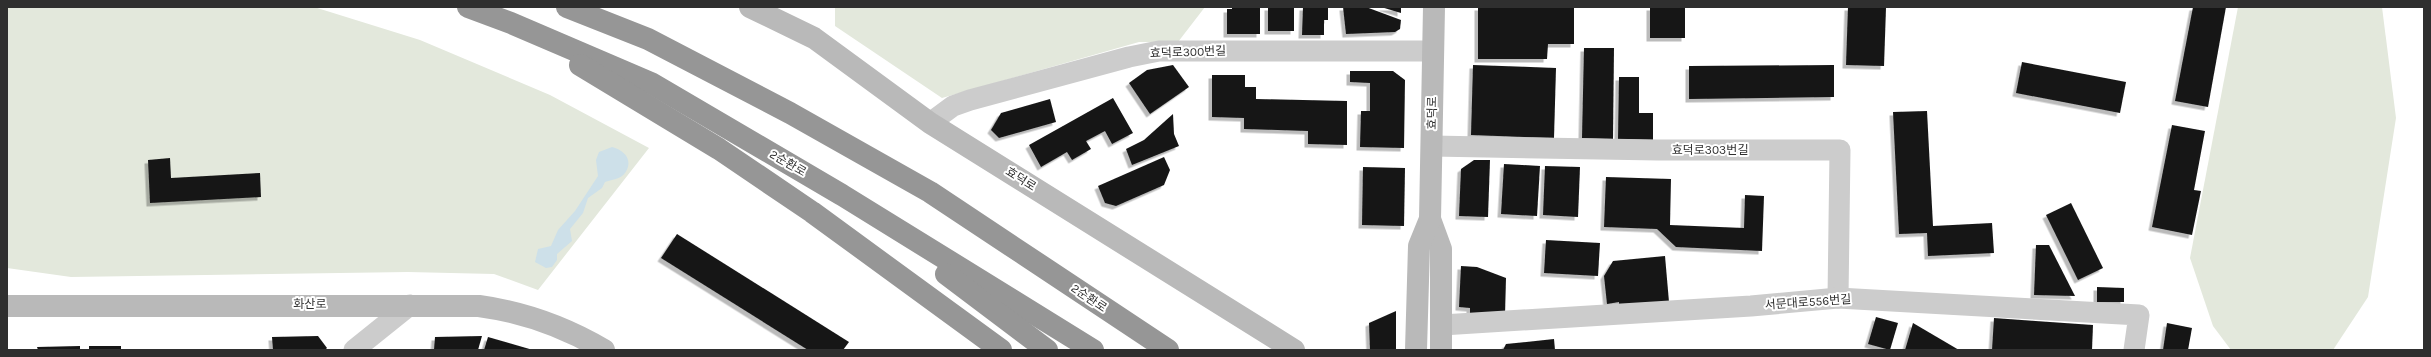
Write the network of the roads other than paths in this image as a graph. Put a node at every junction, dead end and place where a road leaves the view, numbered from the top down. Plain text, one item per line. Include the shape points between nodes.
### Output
1 (468, 7) edge
2 (567, 7) edge
3 (750, 7) edge
4 (1434, 7) edge
5 (511, 23) junction
6 (1433, 51) junction
7 (930, 123) junction
8 (1432, 146) junction
9 (842, 195) junction
10 (1430, 218) junction
11 (1838, 298) junction
12 (410, 304) junction
13 (7, 306) edge
14 (1442, 325) junction
15 (377, 331) junction
16 (354, 350) edge
17 (364, 350) edge
18 (604, 350) edge
19 (1001, 350) edge
20 (1046, 350) edge
21 (1093, 350) edge
22 (1168, 350) edge
23 (1294, 350) edge
24 (1416, 350) edge
25 (1441, 350) edge
26 (2134, 350) edge

1 - 5 highway, 2순환로
2 - 22 highway, 2순환로 via 648,40 790,114 930,192
3 - 7 main road, 효덕로 via 814,38
4 - 6 main road, 효덕로
5 - 9 highway, 2순환로 via 650,82
5 - 19 highway via 719,149 812,212
6 - 7 street, 효덕로300번길 via 1159,51 970,100 953,106
6 - 8 main road, 효덕로
7 - 23 main road, 효덕로
8 - 10 main road, 효덕로
8 - 11 street, 효덕로303번길 via 1840,150
9 - 20 highway
9 - 21 highway, 2순환로
10 - 14 main road, 효덕로 via 1441,249
10 - 24 main road, 효덕로 via 1419,246
11 - 14 street, 서문대로556번길 via 1736,307
11 - 26 street, 서문대로556번길 via 2139,315
12 - 13 main road, 화산로
12 - 15 street
12 - 18 main road, 화산로 via 500,309 568,330
14 - 25 main road, 효덕로
15 - 16 street
15 - 17 street

